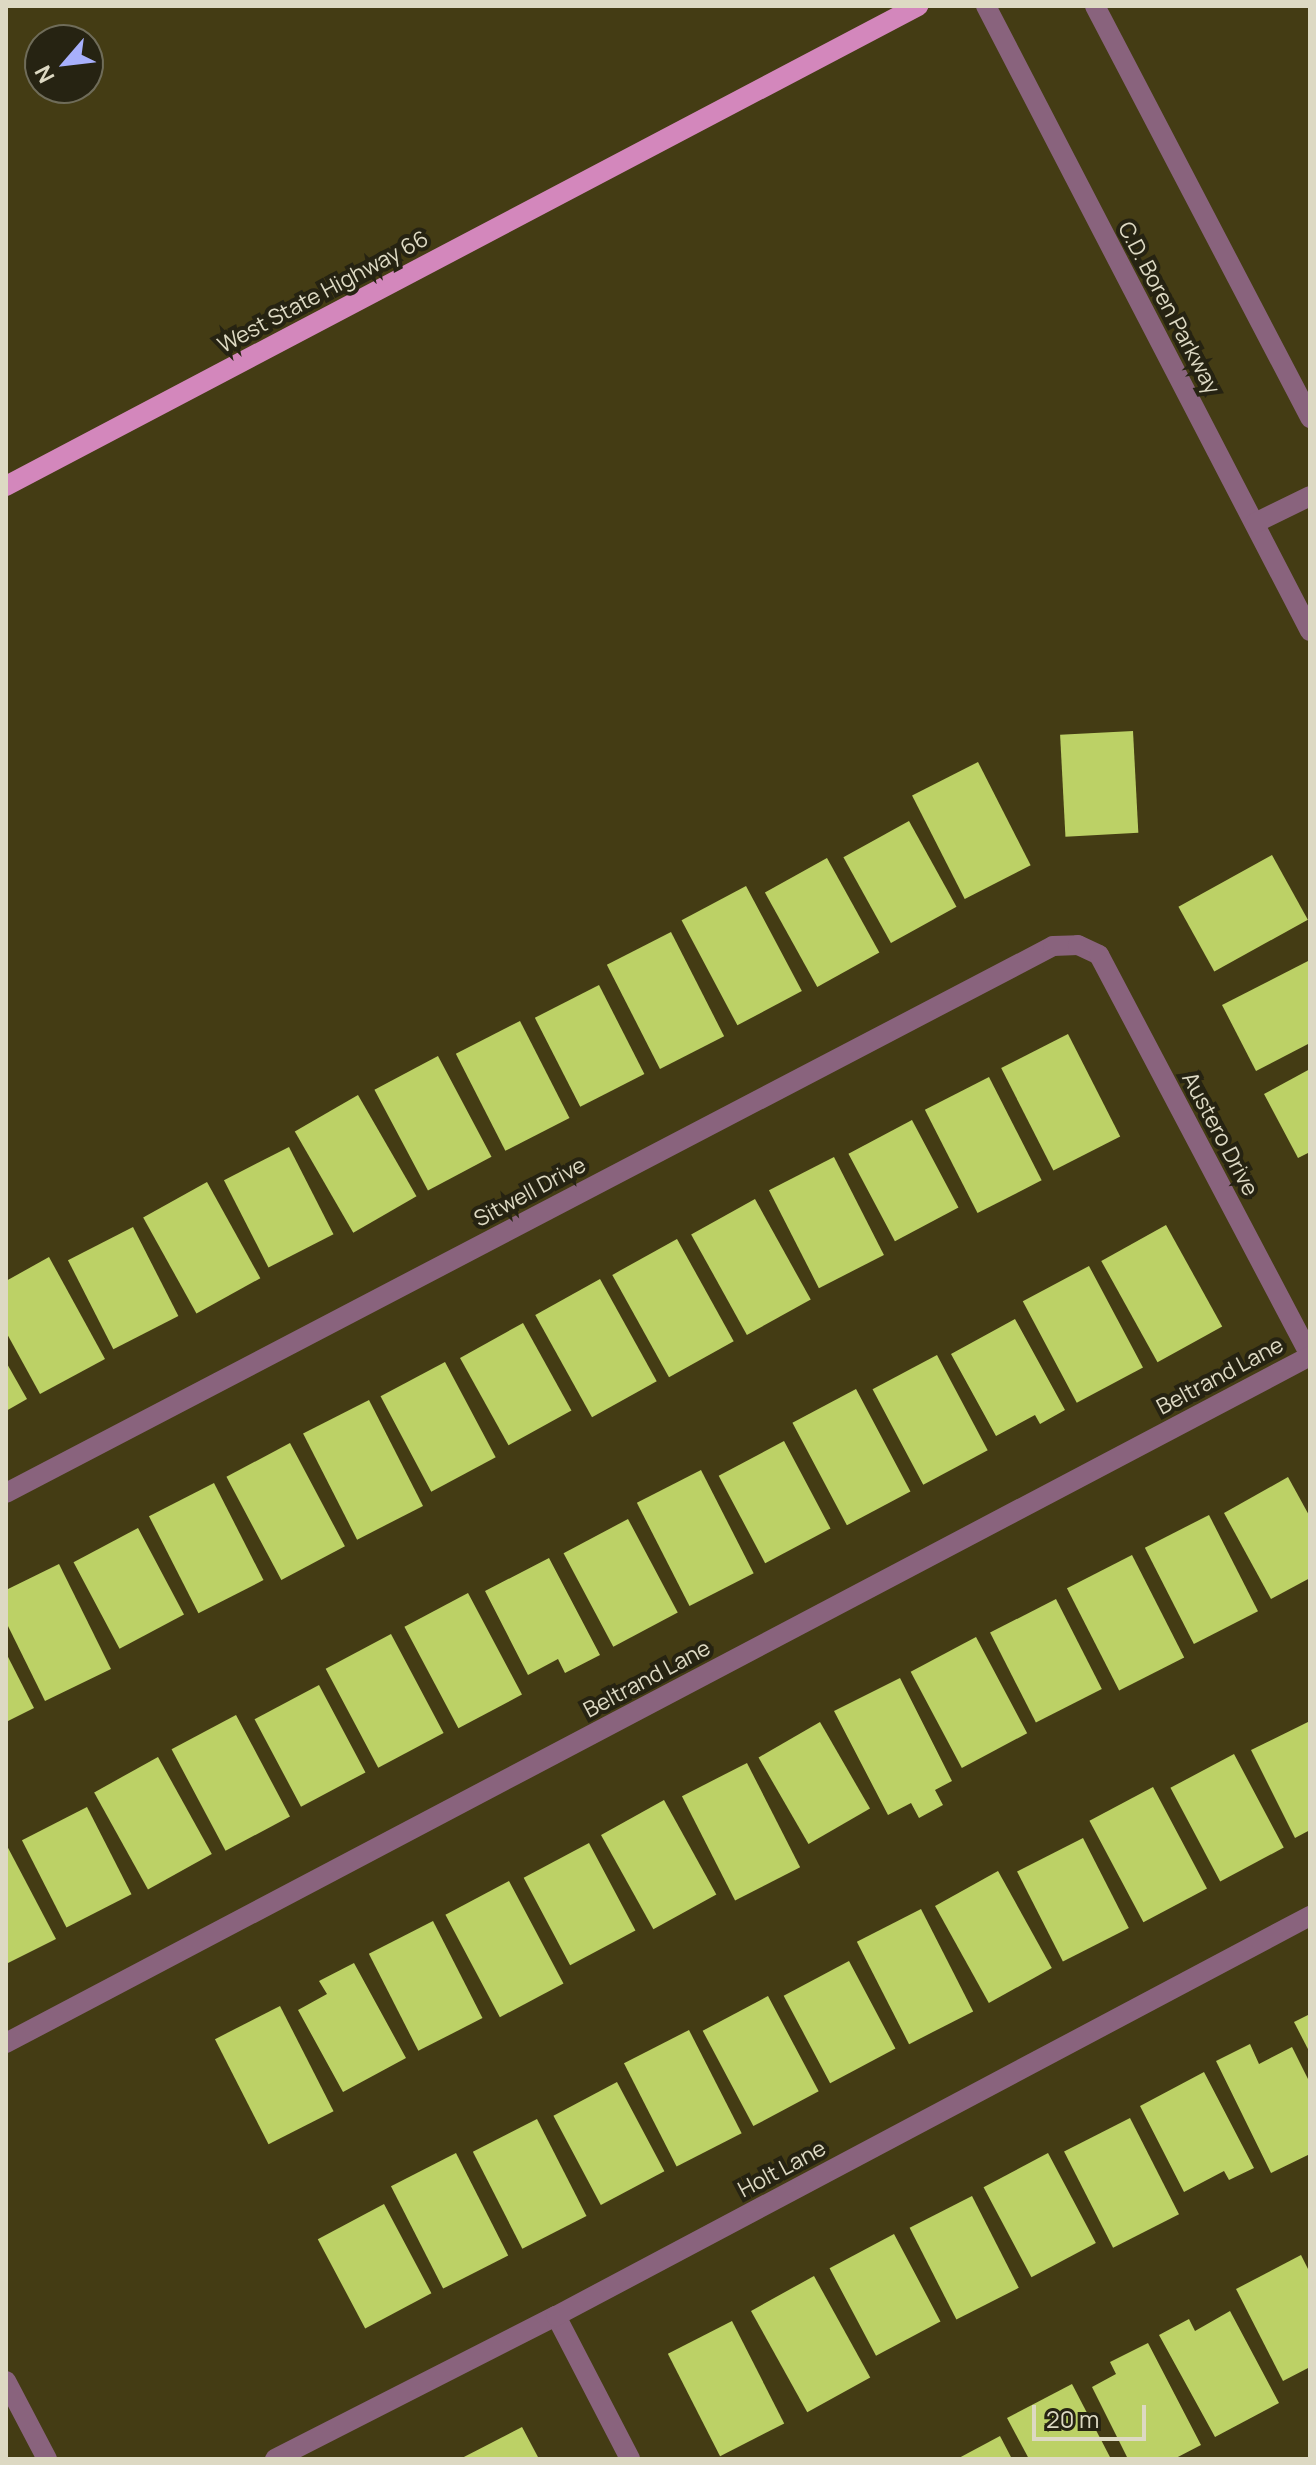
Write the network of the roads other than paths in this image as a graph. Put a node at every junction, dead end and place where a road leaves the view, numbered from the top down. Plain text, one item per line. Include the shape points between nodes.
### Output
1 (918, 6) edge
2 (986, 6) edge
3 (1095, 6) edge
4 (1310, 418) edge
5 (6, 486) edge
6 (1310, 496) edge
7 (1255, 523) junction
8 (1310, 631) edge
9 (1078, 945) joint
10 (1310, 1356) edge
11 (6, 1493) edge
12 (1310, 1916) edge
13 (6, 2043) edge
14 (556, 2316) junction
15 (6, 2381) edge
16 (47, 2459) edge
17 (275, 2459) edge
18 (630, 2459) edge

1 - 5 main road, West State Highway 66
2 - 7 street, C.D. Boren Parkway
3 - 4 street
6 - 7 street
7 - 8 street, C.D. Boren Parkway
9 - 10 street, Austero Drive via 1099,955
9 - 11 street, Sitwell Drive via 1053,946
10 - 13 street, Beltrand Lane
12 - 14 street, Holt Lane
14 - 17 street, Holt Lane
14 - 18 street
15 - 16 street

